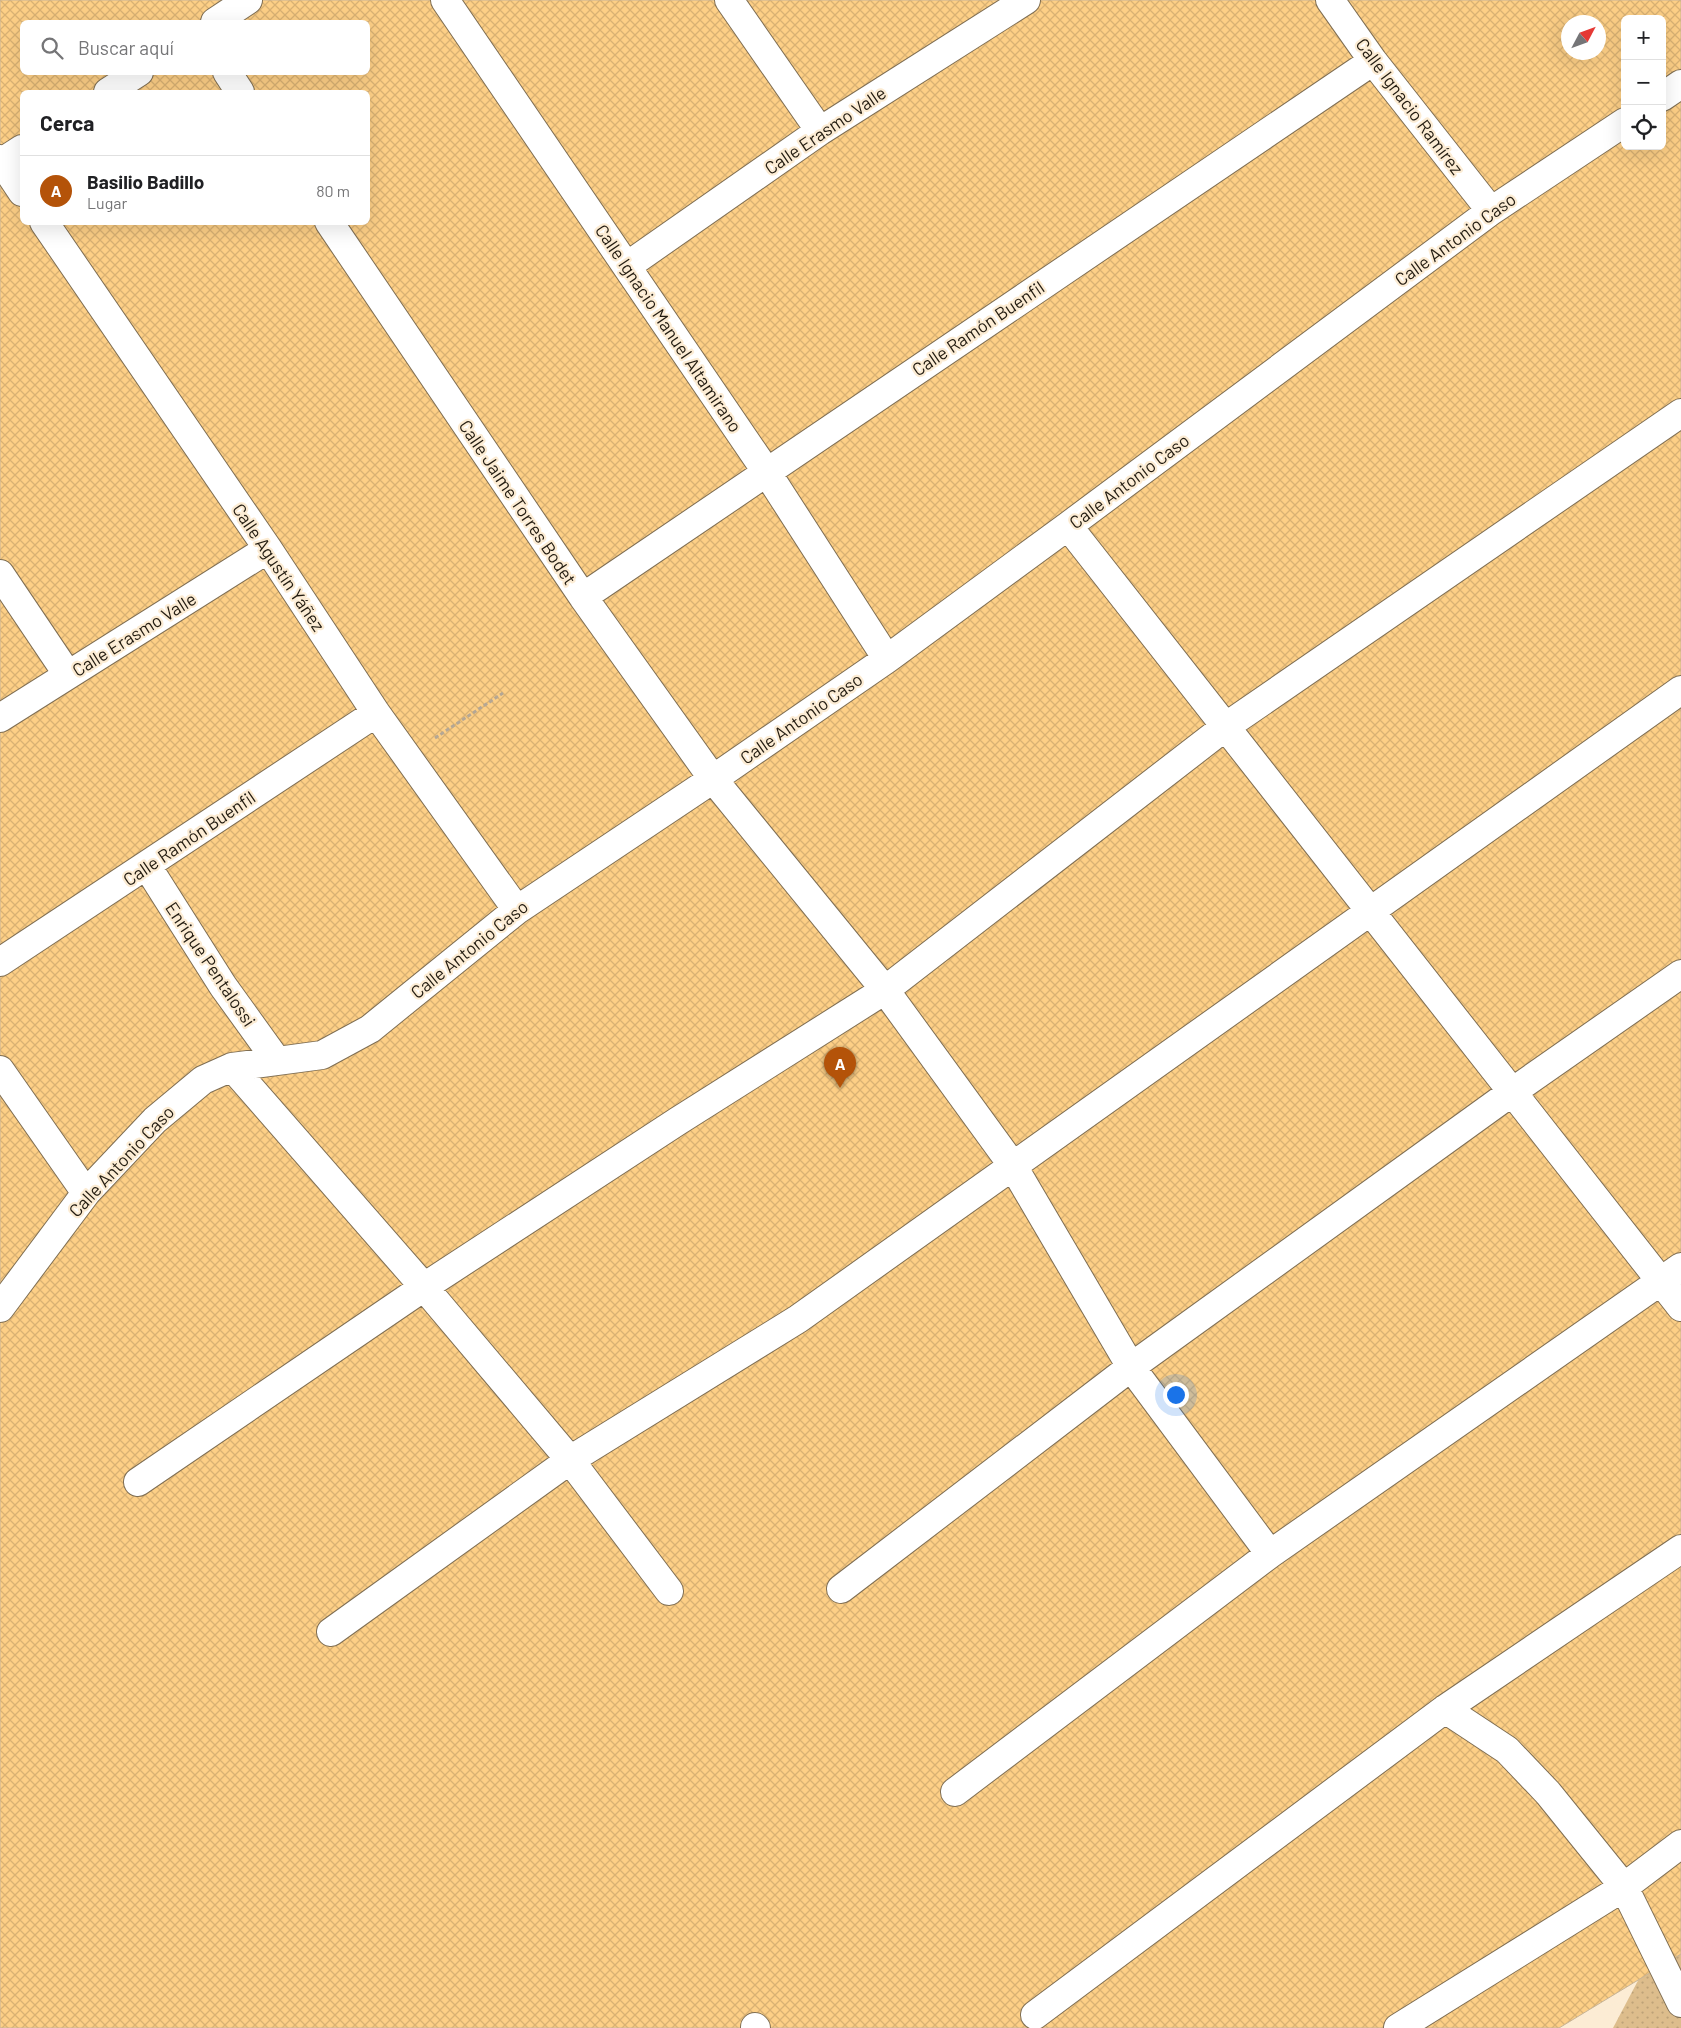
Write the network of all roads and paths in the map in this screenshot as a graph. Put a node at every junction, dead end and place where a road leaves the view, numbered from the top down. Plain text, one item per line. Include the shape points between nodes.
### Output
1 (248, 0) edge
2 (445, 0) edge
3 (729, 0) edge
4 (1026, 0) edge
5 (1330, 0) edge
6 (218, 20) edge
7 (1374, 61) junction
8 (134, 75) edge
9 (229, 75) edge
10 (1681, 84) edge
11 (111, 90) edge
12 (239, 90) edge
13 (1666, 94) edge
14 (1621, 125) edge
15 (820, 131) junction
16 (8, 157) edge
17 (20, 187) edge
18 (1491, 211) junction
19 (46, 225) edge
20 (331, 225) edge
21 (627, 266) junction
22 (1681, 413) edge
23 (766, 472) junction
24 (1068, 526) junction
25 (268, 549) junction
26 (0, 574) edge
27 (583, 597) junction
28 (886, 659) junction
29 (68, 675) junction
30 (1681, 690) edge
31 (503, 693) dead end
32 (376, 713) junction
33 (0, 718) edge
34 (1225, 727) junction
35 (408, 756) junction
36 (713, 779) junction
37 (147, 866) junction
38 (516, 910) junction
39 (1370, 912) junction
40 (0, 962) edge
41 (1681, 974) edge
42 (885, 990) junction
43 (277, 1061) junction
44 (232, 1067) junction
45 (0, 1070) edge
46 (1512, 1092) junction
47 (1013, 1166) junction
48 (86, 1192) junction
49 (1671, 1274) edge
50 (424, 1287) junction
51 (1681, 1307) edge
52 (0, 1308) edge
53 (1131, 1367) junction
54 (570, 1460) junction
55 (138, 1482) dead end
56 (1681, 1549) edge
57 (1270, 1554) junction
58 (841, 1589) dead end
59 (669, 1591) dead end
60 (331, 1632) dead end
61 (1446, 1709) junction
62 (955, 1792) dead end
63 (1681, 1844) edge
64 (1624, 1887) junction
65 (1681, 2003) edge
66 (1035, 2014) dead end
67 (1398, 2028) edge

1 - 6 street
2 - 21 street, Calle Ignacio Manuel Altamirano
3 - 15 street
4 - 15 street, Calle Erasmo Valle
5 - 7 street, Calle Ignacio Ramírez
7 - 18 street, Calle Ignacio Ramírez
7 - 23 street, Calle Ramón Buenfil
8 - 11 street
9 - 12 street
10 - 13 street
14 - 18 street, Calle Antonio Caso
15 - 21 street, Calle Erasmo Valle
16 - 17 street
18 - 24 street, Calle Antonio Caso
19 - 25 street, Calle Agustín Yáñez
20 - 27 street, Calle Jaime Torres Bodet
21 - 23 street, Calle Ignacio Manuel Altamirano
22 - 34 street
23 - 27 street, Calle Ramón Buenfil
23 - 28 street, Calle Ignacio Manuel Altamirano
24 - 28 street, Calle Antonio Caso
24 - 34 street
25 - 29 street, Calle Erasmo Valle
25 - 32 street, Calle Agustín Yáñez
26 - 29 street
27 - 36 street, Calle Jaime Torres Bodet
28 - 36 street, Calle Antonio Caso
29 - 33 street, Calle Erasmo Valle
30 - 39 street
31 - 35 path
32 - 35 street, Calle Agustín Yáñez
32 - 37 street, Calle Ramón Buenfil
34 - 39 street
34 - 42 street
35 - 38 street, Calle Agustín Yáñez
36 - 38 street, Calle Antonio Caso
36 - 42 street, Calle Jaime Torres Bodet
37 - 40 street, Calle Ramón Buenfil
37 - 43 street, Enrique Pentalossi via 223,986
38 - 43 street, Calle Antonio Caso via 370,1029 322,1056
39 - 46 street
39 - 47 street
41 - 46 street
42 - 47 street, Calle Jaime Torres Bodet
42 - 50 street
43 - 44 street, Calle Antonio Caso
44 - 48 street, Calle Antonio Caso via 203,1080 155,1120
44 - 50 street
45 - 48 street
46 - 49 street
46 - 53 street
47 - 53 street, Calle Jaime Torres Bodet
47 - 54 street via 798,1319
48 - 52 street, Calle Antonio Caso
49 - 51 street
49 - 57 street
50 - 54 street
50 - 55 street
53 - 57 street, Calle Jaime Torres Bodet
53 - 58 street
54 - 59 street
54 - 60 street
56 - 61 street
57 - 62 street
61 - 64 street via 1507,1750 1548,1794
61 - 66 street
63 - 64 street
64 - 65 street
64 - 67 street

